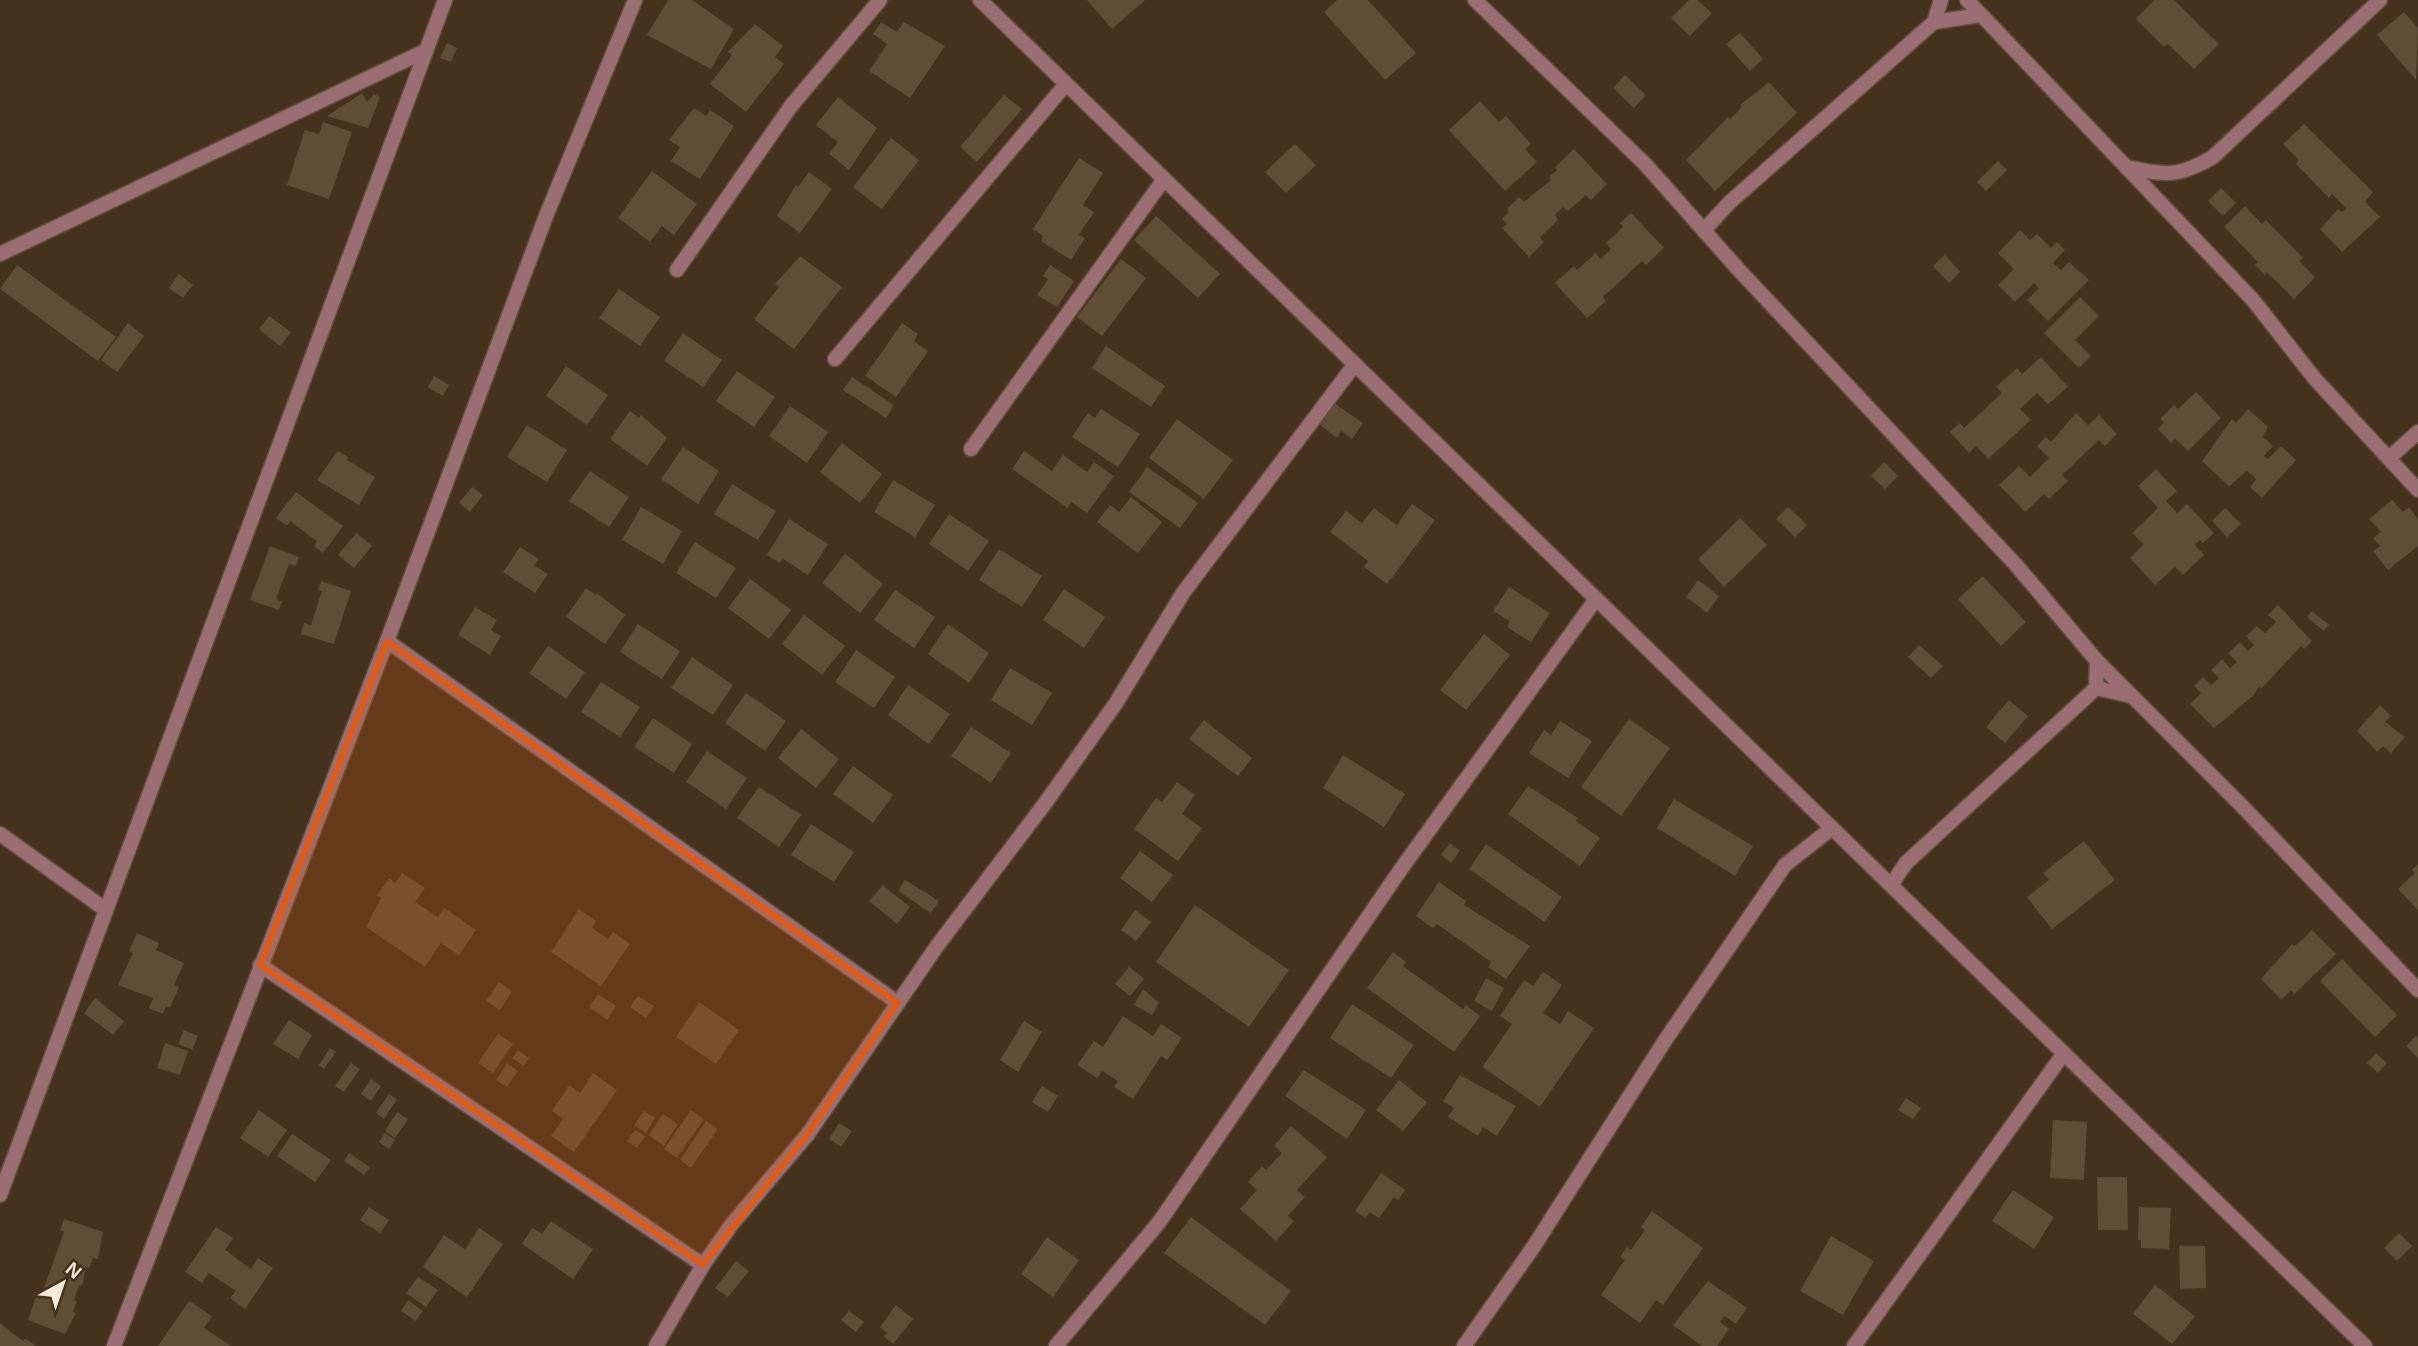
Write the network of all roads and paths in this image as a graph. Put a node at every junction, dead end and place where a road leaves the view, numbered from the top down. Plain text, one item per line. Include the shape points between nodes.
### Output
1 (446, 0) edge
2 (635, 0) edge
3 (880, 0) edge
4 (980, 0) edge
5 (1475, 0) edge
6 (1941, 0) edge
7 (1967, 0) edge
8 (2380, 0) edge
9 (1981, 15) junction
10 (1934, 22) junction
11 (425, 51) junction
12 (1066, 84) junction
13 (2126, 167) junction
14 (1164, 179) junction
15 (1705, 229) junction
16 (0, 254) edge
17 (677, 270) dead end
18 (835, 359) dead end
19 (1355, 364) junction
20 (2418, 432) edge
21 (971, 449) dead end
22 (2389, 458) junction
23 (2418, 490) edge
24 (1596, 599) junction
25 (387, 641) junction
26 (2097, 662) junction
27 (2096, 688) junction
28 (2131, 696) junction
29 (1832, 828) junction
30 (0, 834) edge
31 (1891, 885) junction
32 (106, 909) junction
33 (260, 965) junction
34 (2418, 990) edge
35 (898, 1003) junction
36 (2064, 1053) junction
37 (5, 1166) edge
38 (0, 1195) edge
39 (703, 1265) junction
40 (114, 1346) edge
41 (656, 1346) edge
42 (1056, 1346) edge
43 (1464, 1346) edge
44 (1854, 1346) edge
45 (2365, 1346) edge

1 - 11 street
2 - 25 street via 547,216
3 - 17 street via 791,106
4 - 12 street
5 - 15 street
6 - 10 street
7 - 9 street
8 - 13 street via 2213,157 2188,172 2168,176
9 - 10 street
9 - 13 street
10 - 15 street
11 - 16 street
11 - 32 street
12 - 14 street
12 - 18 street
13 - 22 street via 2253,300 2315,379
14 - 19 street
14 - 21 street
15 - 26 street via 2016,565
19 - 24 street
19 - 35 street via 1183,593 1116,703
20 - 22 street
22 - 23 street
24 - 29 street
24 - 42 street via 1401,869 1160,1222
25 - 33 street
25 - 35 street
26 - 27 street
26 - 28 street
27 - 28 street
27 - 31 street via 1906,863
28 - 34 street
29 - 31 street
29 - 43 street via 1785,865
30 - 32 street
31 - 36 street
32 - 37 street
33 - 39 street
33 - 40 street
35 - 39 street via 808,1133
36 - 44 street
36 - 45 street
37 - 38 street
39 - 41 street

